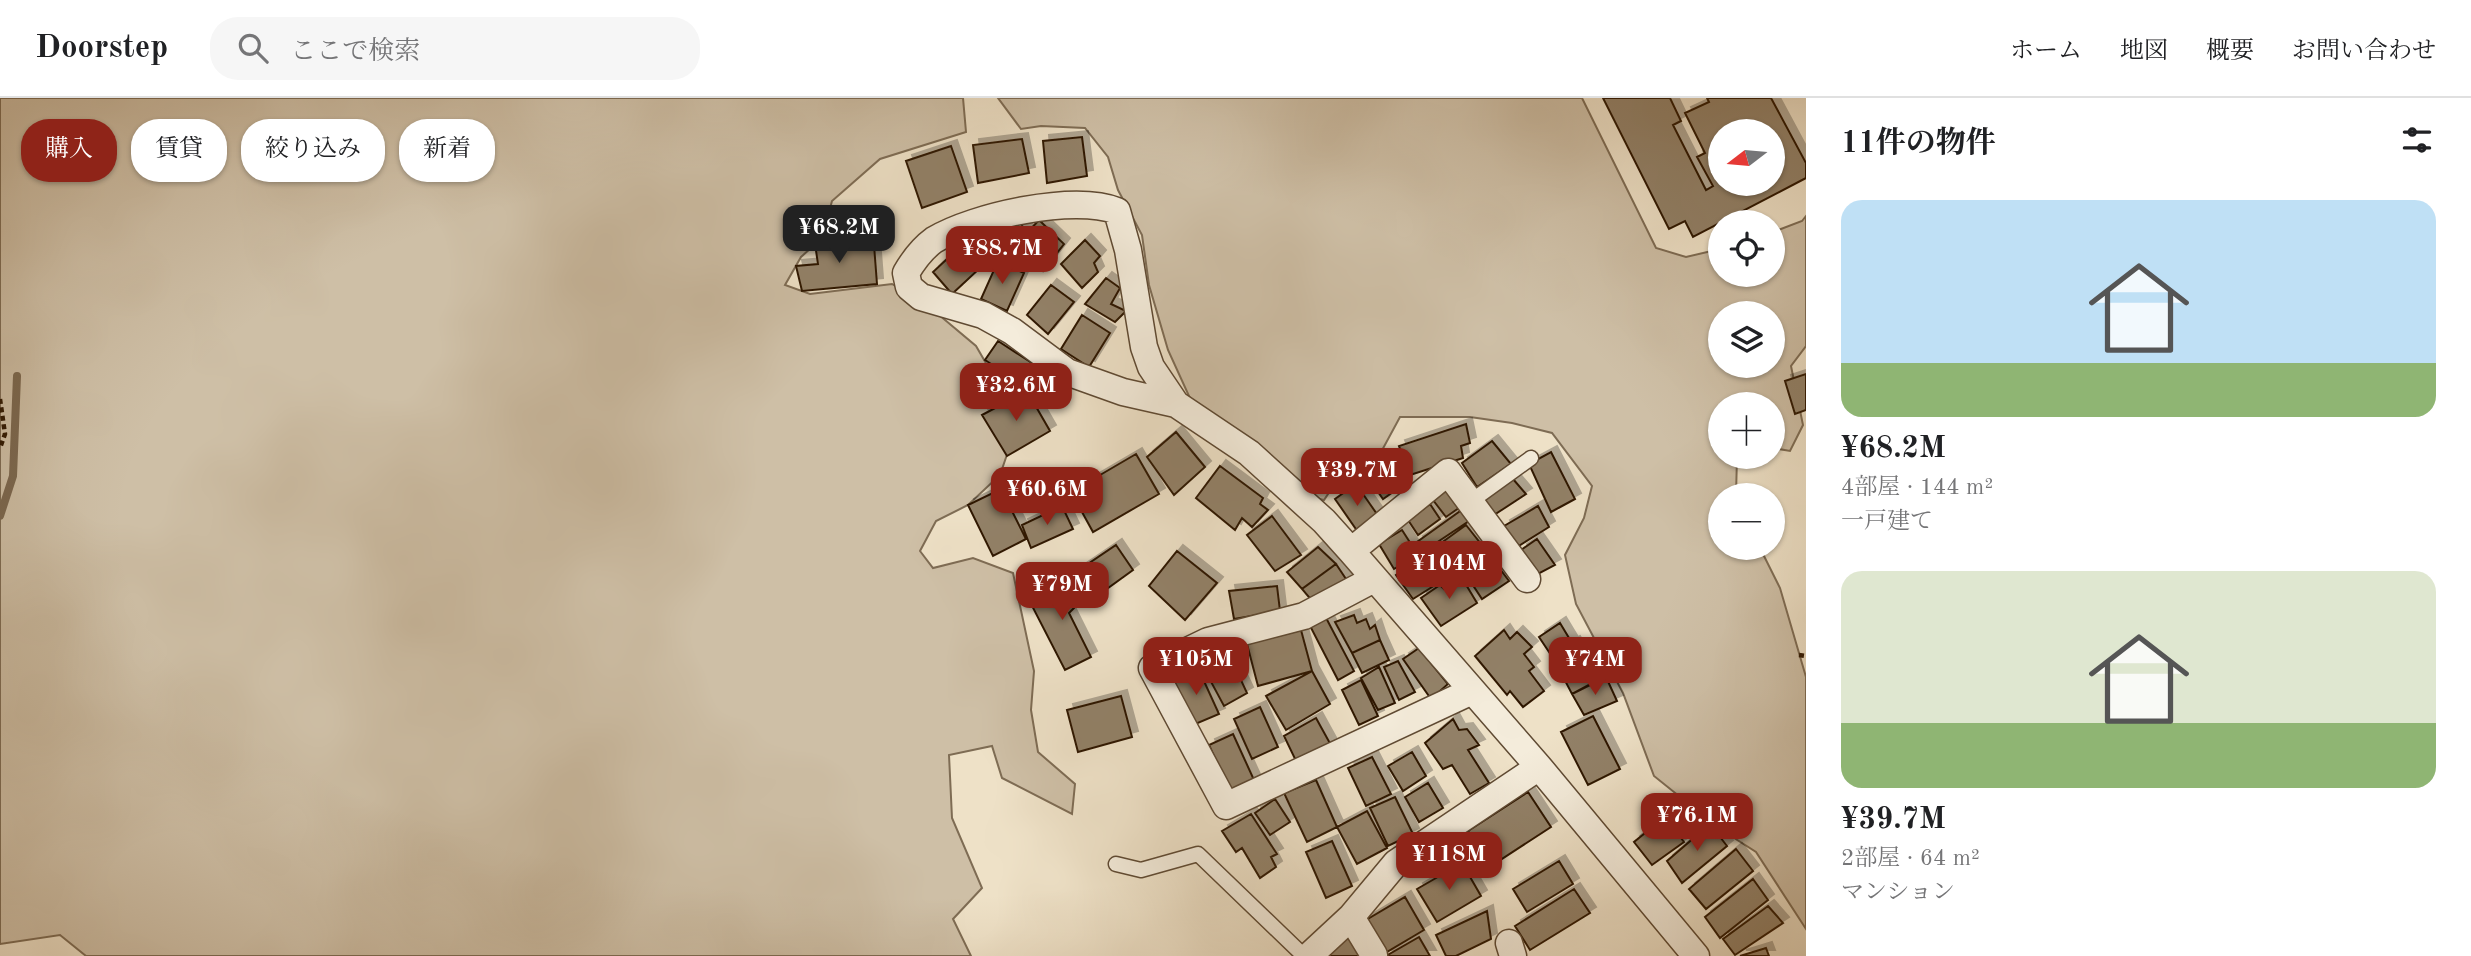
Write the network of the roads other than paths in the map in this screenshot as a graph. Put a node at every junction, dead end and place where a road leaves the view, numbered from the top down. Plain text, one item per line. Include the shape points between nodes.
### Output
1 (1176, 404) junction
2 (1531, 458) dead end
3 (1470, 502) junction
4 (1351, 551) junction
5 (1374, 579) junction
6 (1527, 579) dead end
7 (1472, 691) junction
8 (1539, 767) junction
9 (1116, 864) dead end
10 (1351, 917) junction
11 (1374, 955) edge
12 (1304, 956) edge
13 (1309, 956) edge
14 (1696, 956) edge

1 - 1 street via 1151,367 1144,347 1117,211 1100,204 1043,208 953,230 932,242 906,273 909,287 921,297 983,315 1067,372
1 - 4 street via 1249,453
2 - 3 lane
3 - 4 street via 1448,472
3 - 6 street
4 - 5 street
5 - 7 street
5 - 7 street via 1304,616 1208,641 1152,668 1226,806
7 - 8 street
8 - 10 street via 1396,863
8 - 14 street
9 - 12 lane via 1141,870 1198,854
10 - 11 street
10 - 13 street

